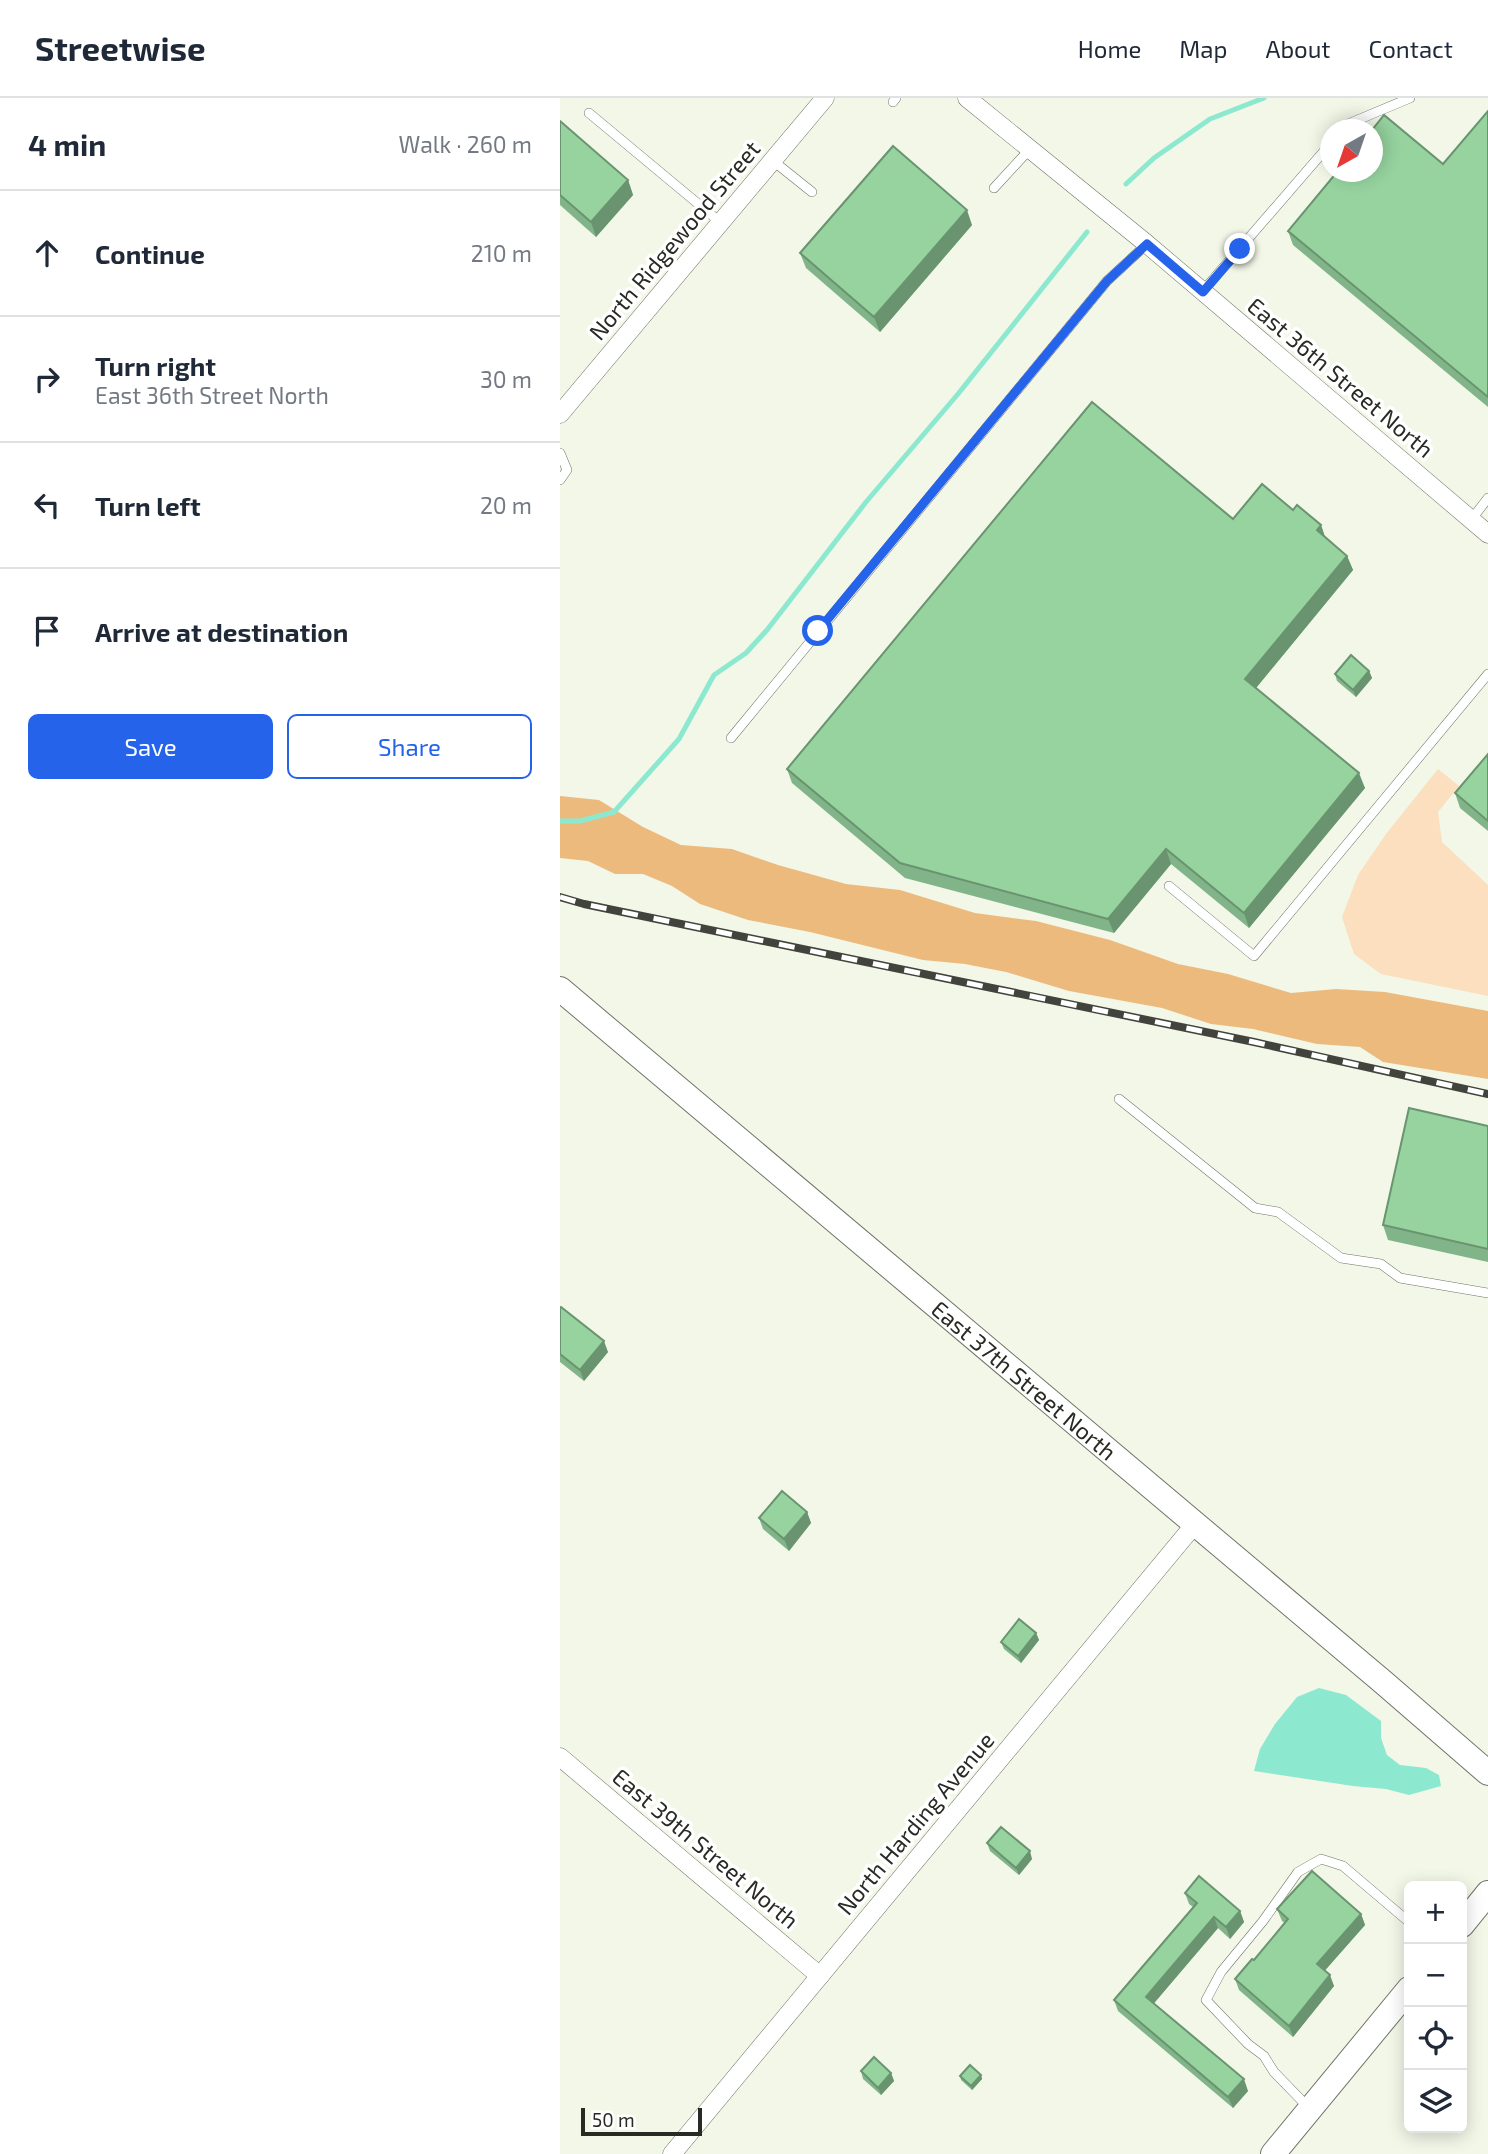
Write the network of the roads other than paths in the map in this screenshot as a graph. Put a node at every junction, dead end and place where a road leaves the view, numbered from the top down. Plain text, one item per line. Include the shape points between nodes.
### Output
1 (825, 98) edge
2 (967, 98) edge
3 (1410, 98) edge
4 (589, 113) dead end
5 (1358, 119) edge
6 (1029, 150) junction
7 (1320, 156) edge
8 (772, 160) junction
9 (994, 188) dead end
10 (812, 192) dead end
11 (720, 222) junction
12 (1147, 244) junction
13 (1203, 292) junction
14 (560, 414) edge
15 (560, 453) edge
16 (560, 480) edge
17 (1488, 498) edge
18 (1471, 520) junction
19 (1488, 534) edge
20 (1488, 674) edge
21 (731, 738) dead end
22 (1169, 886) dead end
23 (560, 989) edge
24 (1119, 1099) dead end
25 (1488, 1293) edge
26 (1195, 1524) junction
27 (560, 1757) edge
28 (1488, 1773) edge
29 (1488, 1893) edge
30 (1404, 1918) edge
31 (1467, 1919) edge
32 (820, 1976) junction
33 (1404, 1995) edge
34 (1310, 2109) junction
35 (672, 2154) edge
36 (1273, 2154) edge

1 - 8 street, North Ridgewood Street
2 - 6 street, East 36th Street North
3 - 5 lane
4 - 11 lane
6 - 9 lane
6 - 12 street, East 36th Street North
7 - 13 lane
8 - 10 lane
8 - 11 street, North Ridgewood Street
11 - 14 street, North Ridgewood Street
12 - 13 street, East 36th Street North
12 - 21 lane via 1107,281
13 - 18 street, East 36th Street North
15 - 16 lane via 568,470
17 - 18 lane
18 - 19 street, East 36th Street North
20 - 22 lane via 1254,956
23 - 26 main road, East 37th Street North
24 - 25 lane via 1255,1208 1278,1212 1342,1258 1381,1264 1400,1278
26 - 28 main road, East 37th Street North
26 - 32 street, North Harding Avenue
27 - 32 street, East 39th Street North
29 - 31 main road
30 - 34 lane via 1343,1866 1321,1859 1298,1872 1221,1972 1206,2000
32 - 35 street, North Harding Avenue
33 - 34 main road
34 - 36 main road

